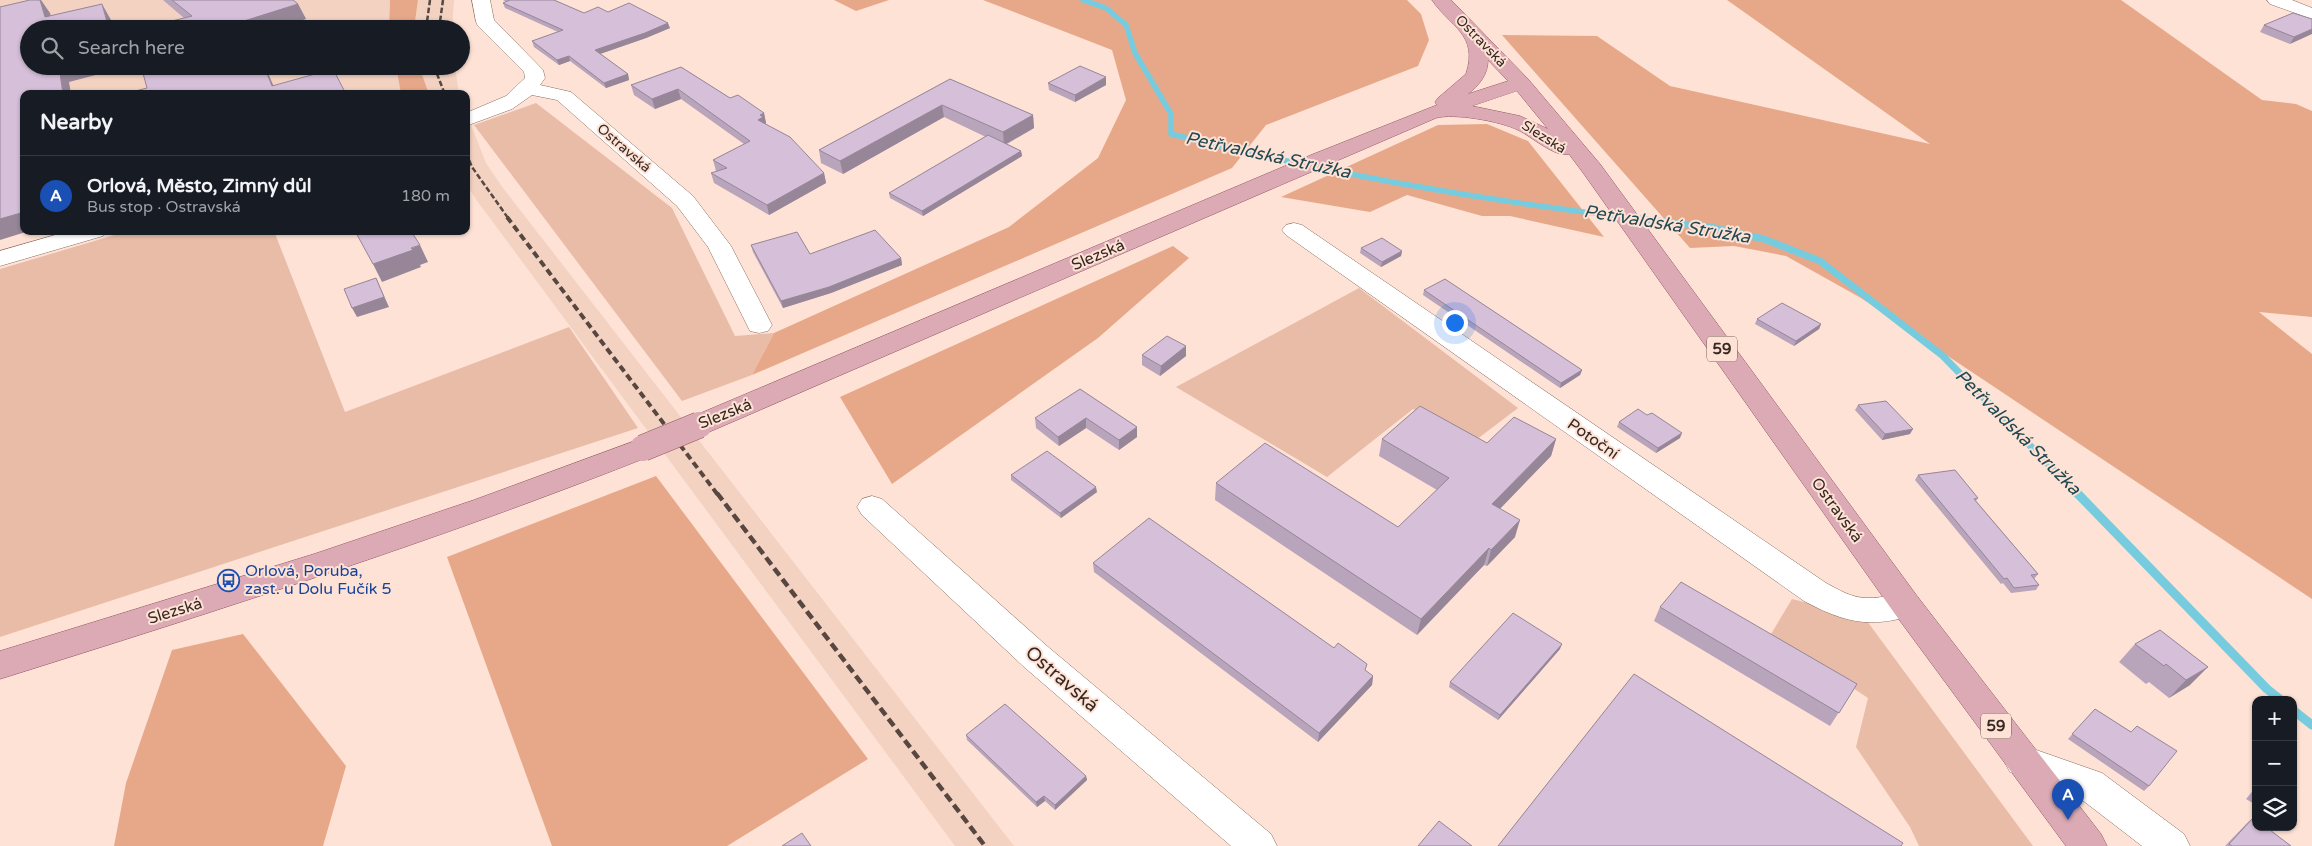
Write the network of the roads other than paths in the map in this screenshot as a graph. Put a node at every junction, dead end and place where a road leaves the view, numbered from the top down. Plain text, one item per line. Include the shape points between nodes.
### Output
1 (481, 0) edge
2 (1441, 0) edge
3 (2276, 0) edge
4 (2312, 14) edge
5 (1474, 32) junction
6 (1522, 83) junction
7 (529, 88) junction
8 (1432, 113) junction
9 (470, 118) edge
10 (1592, 169) junction
11 (1294, 230) dead end
12 (81, 235) edge
13 (0, 259) edge
14 (759, 325) dead end
15 (872, 507) dead end
16 (1906, 605) junction
17 (0, 665) edge
18 (2022, 761) junction
19 (1258, 846) edge
20 (2088, 846) edge
21 (2171, 846) edge

1 - 7 street via 485,22 533,70 535,78
2 - 5 main road, Ostravská / 59
3 - 4 street
5 - 6 main road, Ostravská / 59
5 - 8 main road via 1480,59 1478,72 1468,85
6 - 8 main road, Slezská
6 - 10 main road, 59
7 - 9 street via 507,104
7 - 14 street, Ostravská via 564,96 684,201 719,246
8 - 10 main road, Slezská via 1481,112 1521,122 1538,130
8 - 17 main road, Slezská, bridge via 914,335 581,473 347,556
10 - 16 main road, Ostravská / 59
11 - 16 street, Potoční via 1815,592 1841,606 1867,611
12 - 13 street
15 - 19 street, Ostravská via 1035,656
16 - 18 main road, Ostravská / 59
18 - 20 main road, Ostravská / 59
18 - 21 street via 2088,784

